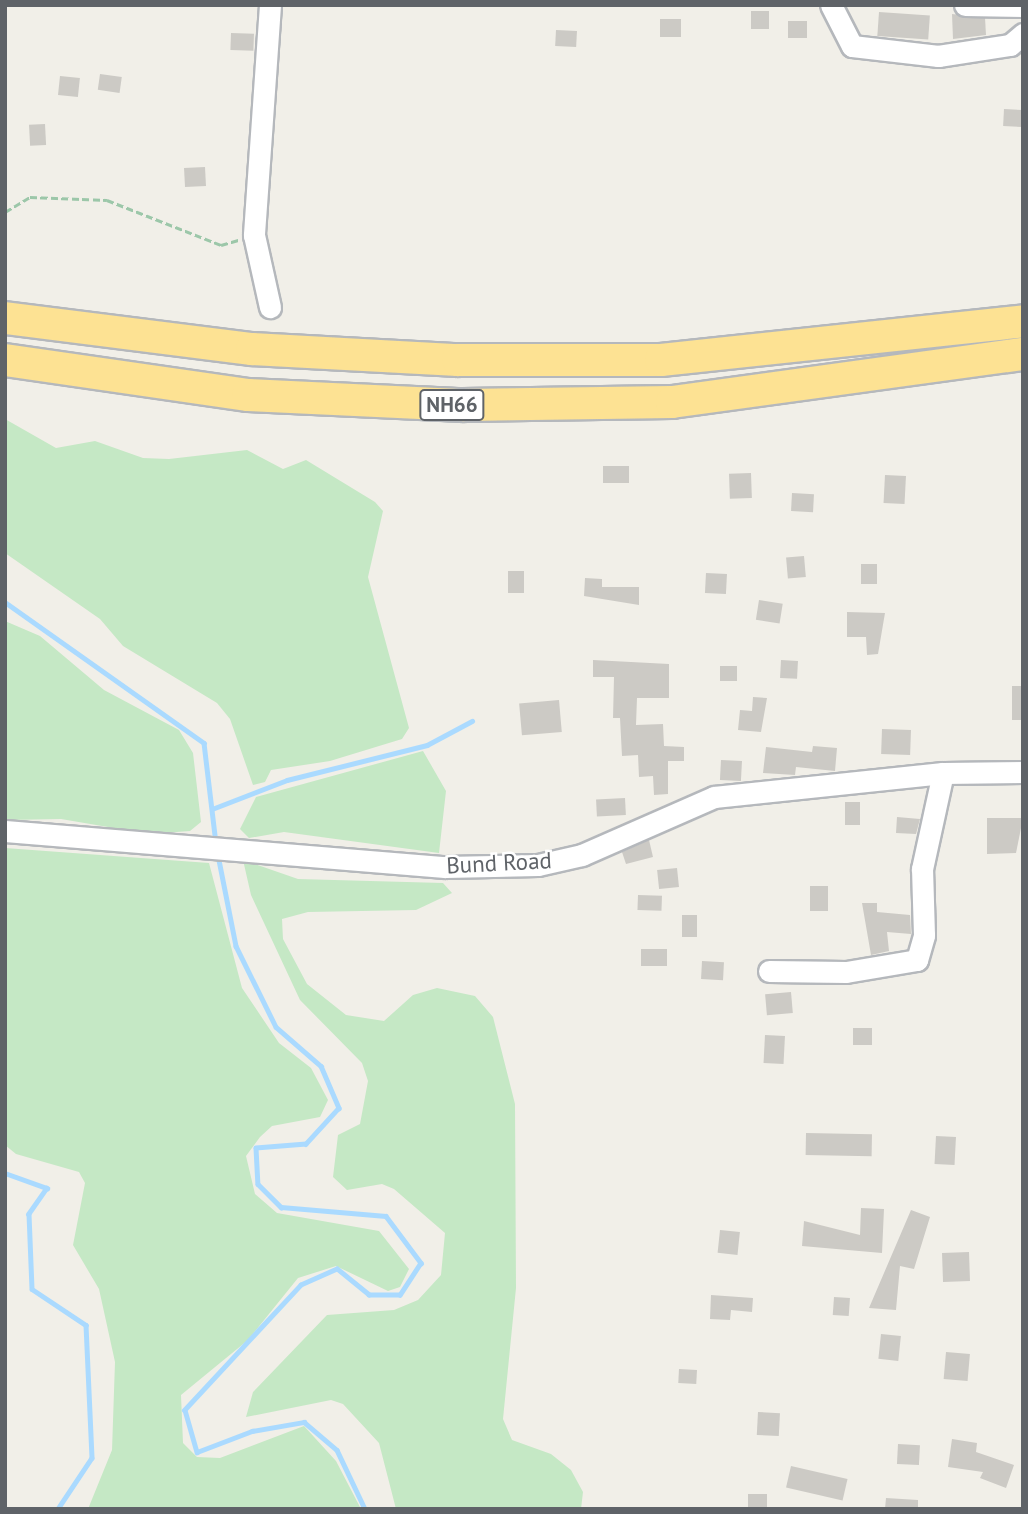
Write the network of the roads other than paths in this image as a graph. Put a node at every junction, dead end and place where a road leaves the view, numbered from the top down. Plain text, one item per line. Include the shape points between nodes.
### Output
1 (270, 5) edge
2 (831, 5) edge
3 (965, 5) edge
4 (1023, 6) edge
5 (1023, 34) edge
6 (270, 307) dead end
7 (5, 318) edge
8 (1023, 321) edge
9 (1023, 354) edge
10 (5, 360) edge
11 (1023, 772) edge
12 (943, 773) junction
13 (5, 831) edge
14 (769, 971) dead end

1 - 6 street via 254,235
2 - 5 street via 852,46 938,56 1010,45
3 - 4 street
7 - 8 highway, NH66 via 251,349 458,360 661,360
9 - 10 highway, NH66 via 672,402 463,405 247,395
11 - 12 street, Bund Road
12 - 13 street, Bund Road via 714,797 582,855 538,865 445,867
12 - 14 street via 922,869 924,935 917,960 846,972

